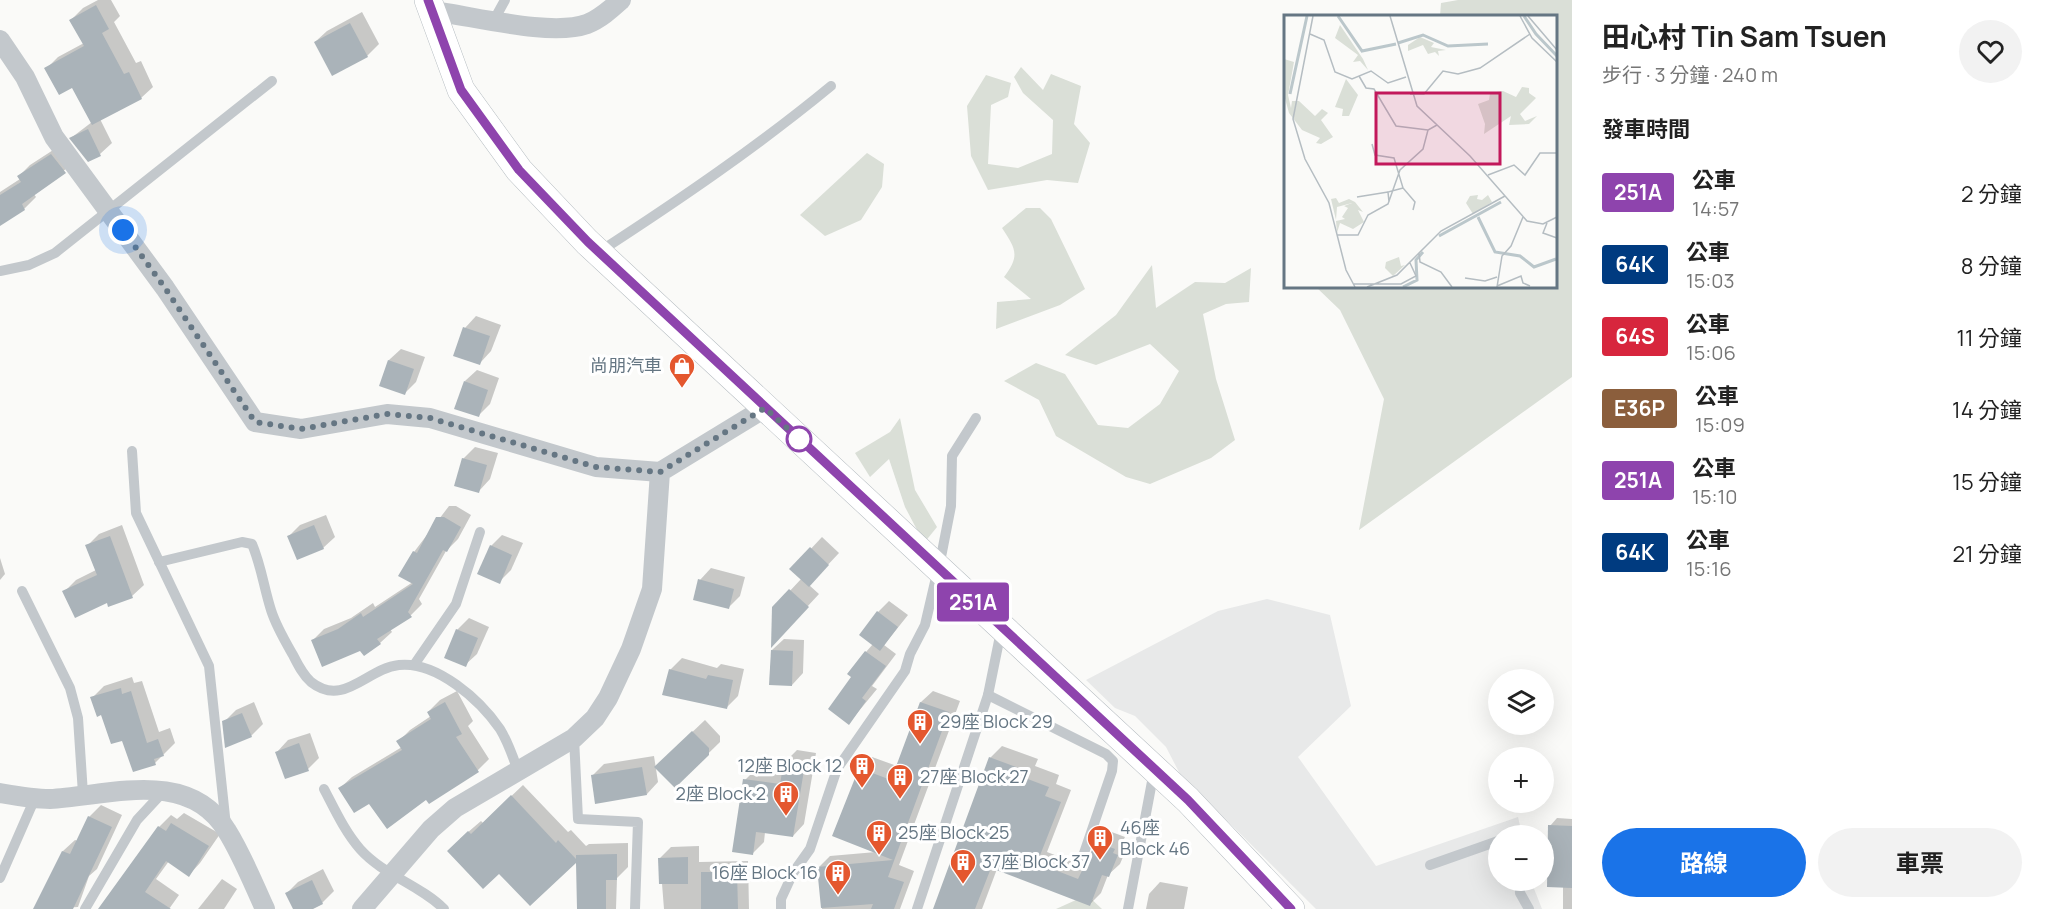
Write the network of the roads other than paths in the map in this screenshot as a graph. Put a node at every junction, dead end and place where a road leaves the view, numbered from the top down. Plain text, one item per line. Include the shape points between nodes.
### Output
1 (505, 0) edge
2 (621, 0) edge
3 (430, 6) edge
4 (494, 20) junction
5 (0, 40) edge
6 (272, 81) dead end
7 (831, 86) dead end
8 (109, 211) junction
9 (599, 252) junction
10 (0, 271) edge
11 (765, 408) junction
12 (976, 418) dead end
13 (132, 451) dead end
14 (660, 472) junction
15 (480, 532) dead end
16 (159, 562) junction
17 (936, 568) junction
18 (22, 591) dead end
19 (1002, 629) junction
20 (414, 665) junction
21 (988, 695) junction
22 (574, 738) junction
23 (1154, 769) junction
24 (518, 771) junction
25 (324, 789) dead end
26 (163, 792) junction
27 (0, 793) edge
28 (82, 794) junction
29 (35, 798) junction
30 (227, 830) junction
31 (1488, 845) edge
32 (1083, 856) dead end
33 (1430, 865) dead end
34 (392, 873) junction
35 (0, 878) edge
36 (1520, 891) edge
37 (85, 909) edge
38 (265, 909) edge
39 (362, 909) edge
40 (444, 909) edge
41 (635, 909) edge
42 (781, 909) edge
43 (917, 909) edge
44 (1128, 909) edge
45 (1291, 909) edge
46 (1529, 909) edge

1 - 4 lane
2 - 4 street via 588,24 566,29
3 - 4 street
3 - 9 main road via 461,90 519,170
5 - 8 street via 25,77 54,137
6 - 8 lane
7 - 9 lane via 690,193
8 - 10 lane via 55,253 29,265
8 - 14 street via 255,422 301,429 387,414 430,418 596,467
9 - 11 main road
11 - 14 street
11 - 17 main road
12 - 17 lane via 952,456 951,506
13 - 16 lane via 136,513
14 - 22 street via 652,589 631,650 608,699
15 - 20 lane via 456,604
16 - 20 lane via 242,542 252,544 271,612 309,680 326,690 353,687 388,667
16 - 30 lane via 209,666
17 - 19 main road
17 - 42 lane via 926,625 905,671 837,769 810,849 785,890
18 - 28 lane via 70,688 78,718
19 - 21 lane
19 - 23 main road
20 - 24 lane via 444,677 486,712 510,748
21 - 32 lane via 1113,761
21 - 43 lane
22 - 24 street
22 - 41 lane via 578,819 638,822
23 - 44 lane
23 - 45 main road
24 - 34 street via 455,808
25 - 34 lane via 361,851
26 - 28 street via 120,790
26 - 30 street via 202,804
26 - 37 lane via 137,820
27 - 29 street
28 - 29 street
29 - 35 lane
30 - 38 street
31 - 33 lane
34 - 39 street
34 - 40 lane via 430,895
36 - 46 lane

